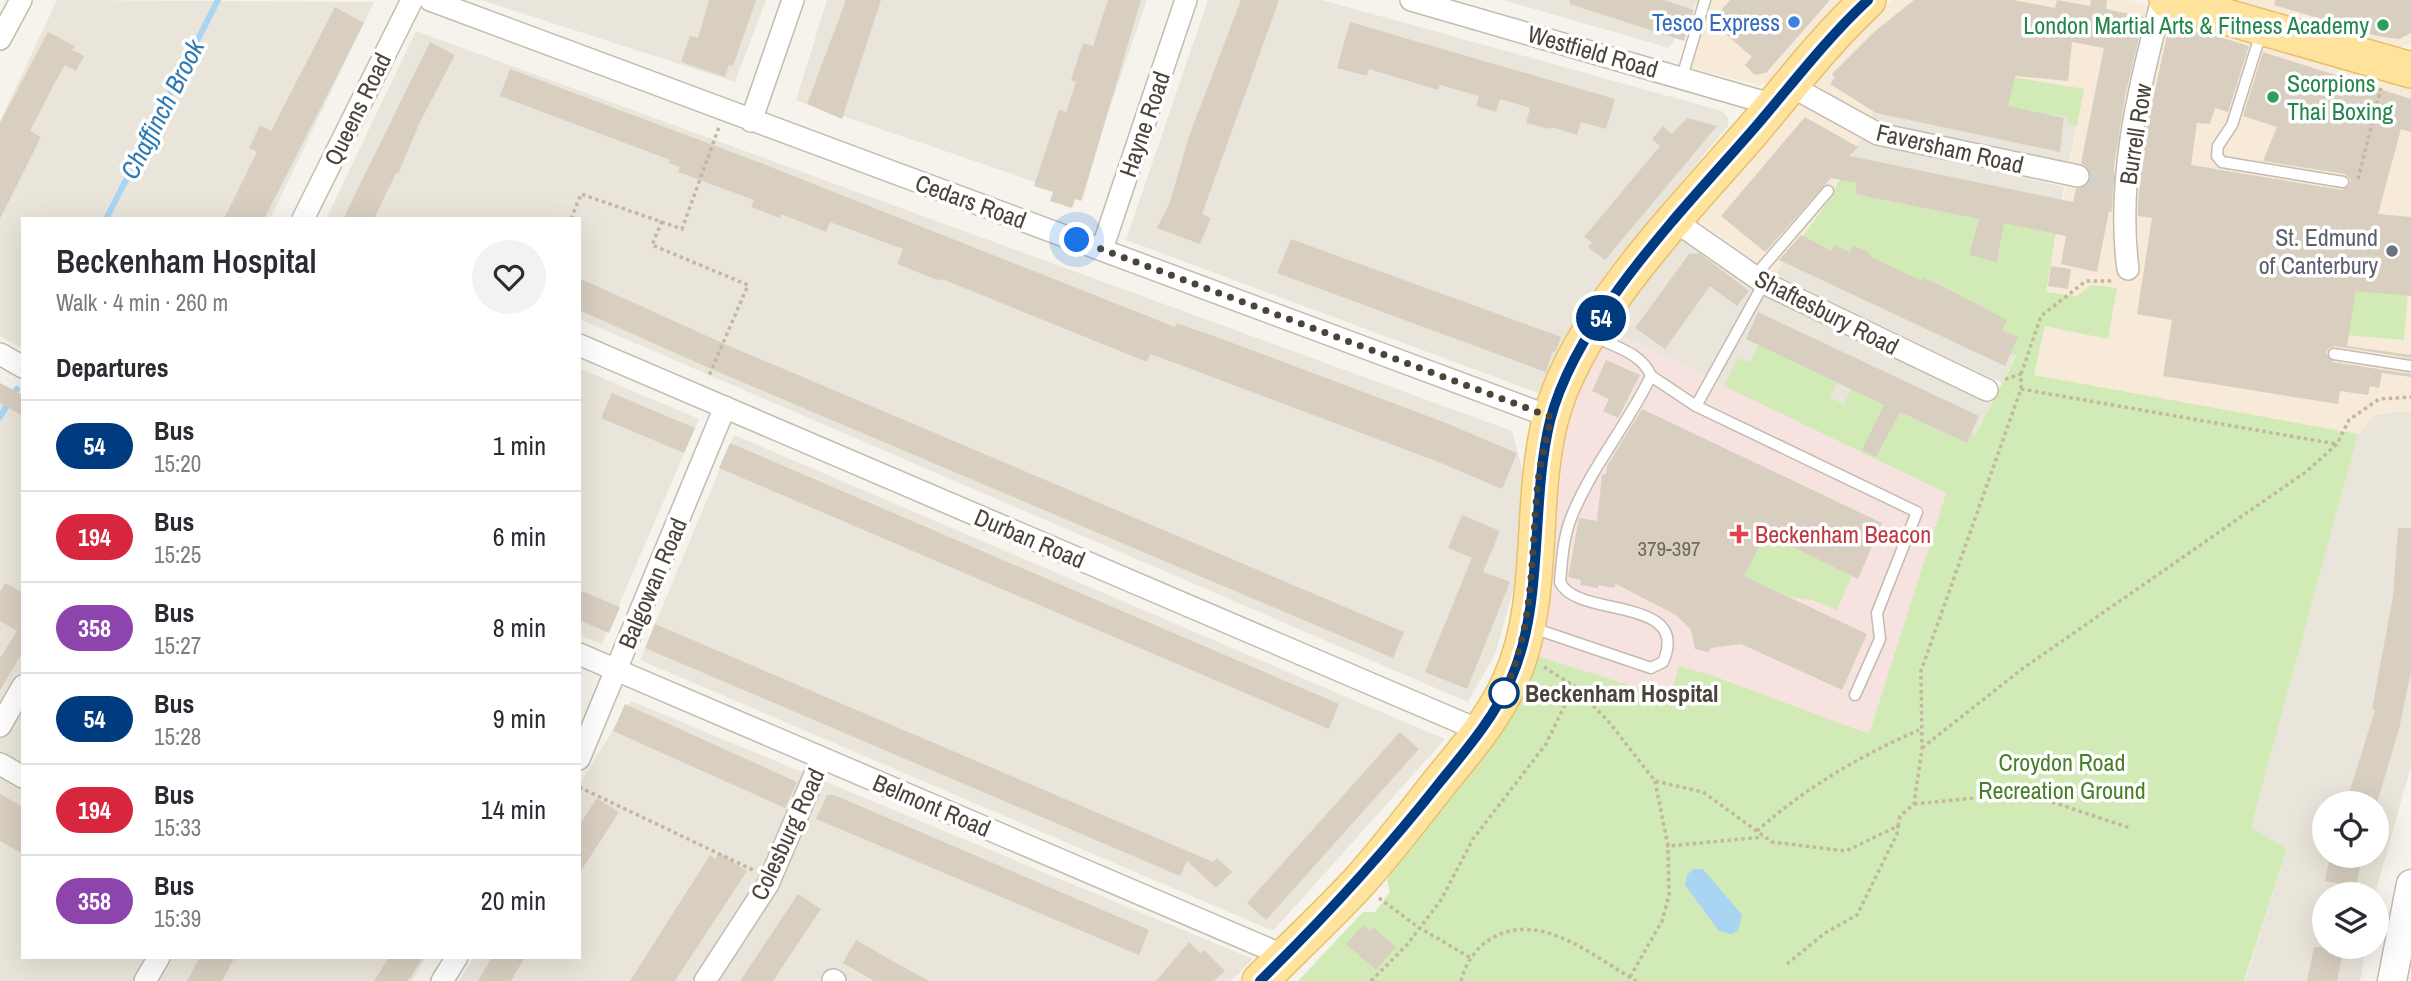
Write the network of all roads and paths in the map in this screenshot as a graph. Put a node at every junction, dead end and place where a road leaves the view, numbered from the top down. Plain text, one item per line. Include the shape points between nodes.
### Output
1 (21, 0) edge
2 (412, 0) edge
3 (430, 0) edge
4 (793, 0) edge
5 (1186, 0) edge
6 (1411, 0) edge
7 (1705, 0) edge
8 (1868, 0) edge
9 (2162, 0) edge
10 (2167, 0) edge
11 (2262, 27) junction
12 (0, 39) edge
13 (2399, 67) edge
14 (1682, 77) junction
15 (1783, 95) junction
16 (724, 112) junction
17 (751, 121) junction
18 (2078, 176) tunnel mouth
19 (2343, 182) joint
20 (1828, 191) dead end
21 (304, 217) edge
22 (572, 217) edge
23 (662, 221) junction
24 (1675, 221) junction
25 (1102, 249) junction
26 (2128, 269) joint
27 (1759, 280) junction
28 (1590, 334) junction
29 (581, 346) edge
30 (0, 354) edge
31 (2334, 354) dead end
32 (21, 366) edge
33 (2411, 366) edge
34 (2021, 374) junction
35 (1651, 376) junction
36 (1987, 390) joint
37 (2021, 390) junction
38 (701, 396) junction
39 (2411, 397) edge
40 (1696, 406) junction
41 (725, 407) junction
42 (1551, 417) junction
43 (2337, 444) junction
44 (1527, 626) junction
45 (581, 655) edge
46 (1519, 659) junction
47 (616, 670) junction
48 (1574, 686) junction
49 (21, 689) edge
50 (1856, 695) dead end
51 (0, 726) edge
52 (1919, 730) junction
53 (1481, 731) junction
54 (1922, 749) junction
55 (581, 753) edge
56 (822, 758) junction
57 (0, 764) edge
58 (21, 776) edge
59 (1656, 781) junction
60 (581, 788) edge
61 (1914, 804) junction
62 (1898, 826) junction
63 (2130, 828) dead end
64 (1757, 831) junction
65 (1763, 837) junction
66 (1668, 846) junction
67 (770, 880) junction
68 (1358, 883) junction
69 (2411, 884) edge
70 (1669, 895) junction
71 (1674, 896) dead end
72 (1418, 927) junction
73 (1285, 956) junction
74 (1471, 958) junction
75 (158, 959) edge
76 (456, 959) edge
77 (1787, 964) dead end
78 (1630, 978) junction
79 (145, 981) edge
80 (442, 981) edge
81 (705, 981) edge
82 (1260, 981) edge
83 (1371, 981) edge
84 (1461, 981) edge
85 (1636, 981) edge
86 (2392, 981) edge

1 - 12 street
2 - 21 street, Queens Road
3 - 16 street, Cedars Road
4 - 17 street
5 - 25 street, Hayne Road
6 - 14 street, Westfield Road
7 - 14 lane
8 - 15 main road
9 - 26 street, Burrell Row via 2120,186
10 - 11 main road
11 - 13 main road
11 - 19 lane via 2232,125 2217,156 2222,162
13 - 19 path via 2357,184
14 - 15 street, Westfield Road
15 - 18 street, Faversham Road via 1878,134
15 - 24 main road
16 - 17 street, Cedars Road
16 - 23 path via 682,229
17 - 25 street, Cedars Road
20 - 27 lane
22 - 23 path via 581,194
23 - 38 path via 652,245 748,285
24 - 27 street, Shaftesbury Road
24 - 28 main road
25 - 42 street, Cedars Road
26 - 34 path via 2119,280 2086,281 2041,316
27 - 36 street, Shaftesbury Road
27 - 40 lane
28 - 35 lane via 1639,357
28 - 42 main road
29 - 38 street, Durban Road
30 - 32 street
31 - 33 lane
34 - 36 path
34 - 37 path
35 - 40 lane
35 - 44 lane via 1627,424 1605,450 1571,518 1560,582 1570,594 1656,621 1667,635 1669,649 1663,662 1651,668 1642,666
37 - 43 path
37 - 52 path via 1921,671
38 - 41 street, Durban Road
39 - 43 path via 2379,399 2349,420
40 - 50 lane via 1917,512 1877,612 1880,639
41 - 47 street, Balgowan Road
41 - 53 street, Durban Road
42 - 44 main road via 1538,482
43 - 54 path via 2307,471 2022,669
44 - 46 main road
45 - 47 street, Belmont Road
46 - 48 path via 1544,666
46 - 53 main road
47 - 55 street, Balgowan Road
47 - 56 street, Belmont Road
48 - 59 path
48 - 72 path via 1546,744 1474,839 1441,900
49 - 51 street
52 - 54 path
52 - 64 path via 1830,775
53 - 68 main road
54 - 61 path
56 - 67 street, Colesburg Road
56 - 73 street, Belmont Road
57 - 58 street
59 - 64 path via 1703,792
59 - 66 path
60 - 67 path via 732,857
61 - 62 path via 1900,816
61 - 63 path via 2025,793
62 - 65 path via 1846,851 1808,849
62 - 77 path via 1857,915 1825,933
64 - 65 path
65 - 66 path
66 - 70 path
67 - 81 street, Colesburg Road
68 - 72 path
68 - 73 main road
69 - 86 street
70 - 71 path
70 - 78 path via 1662,921
72 - 74 path
72 - 83 path
73 - 82 main road
74 - 78 path via 1498,934 1536,929 1559,936
74 - 84 path
75 - 79 street
76 - 80 street
78 - 85 path

